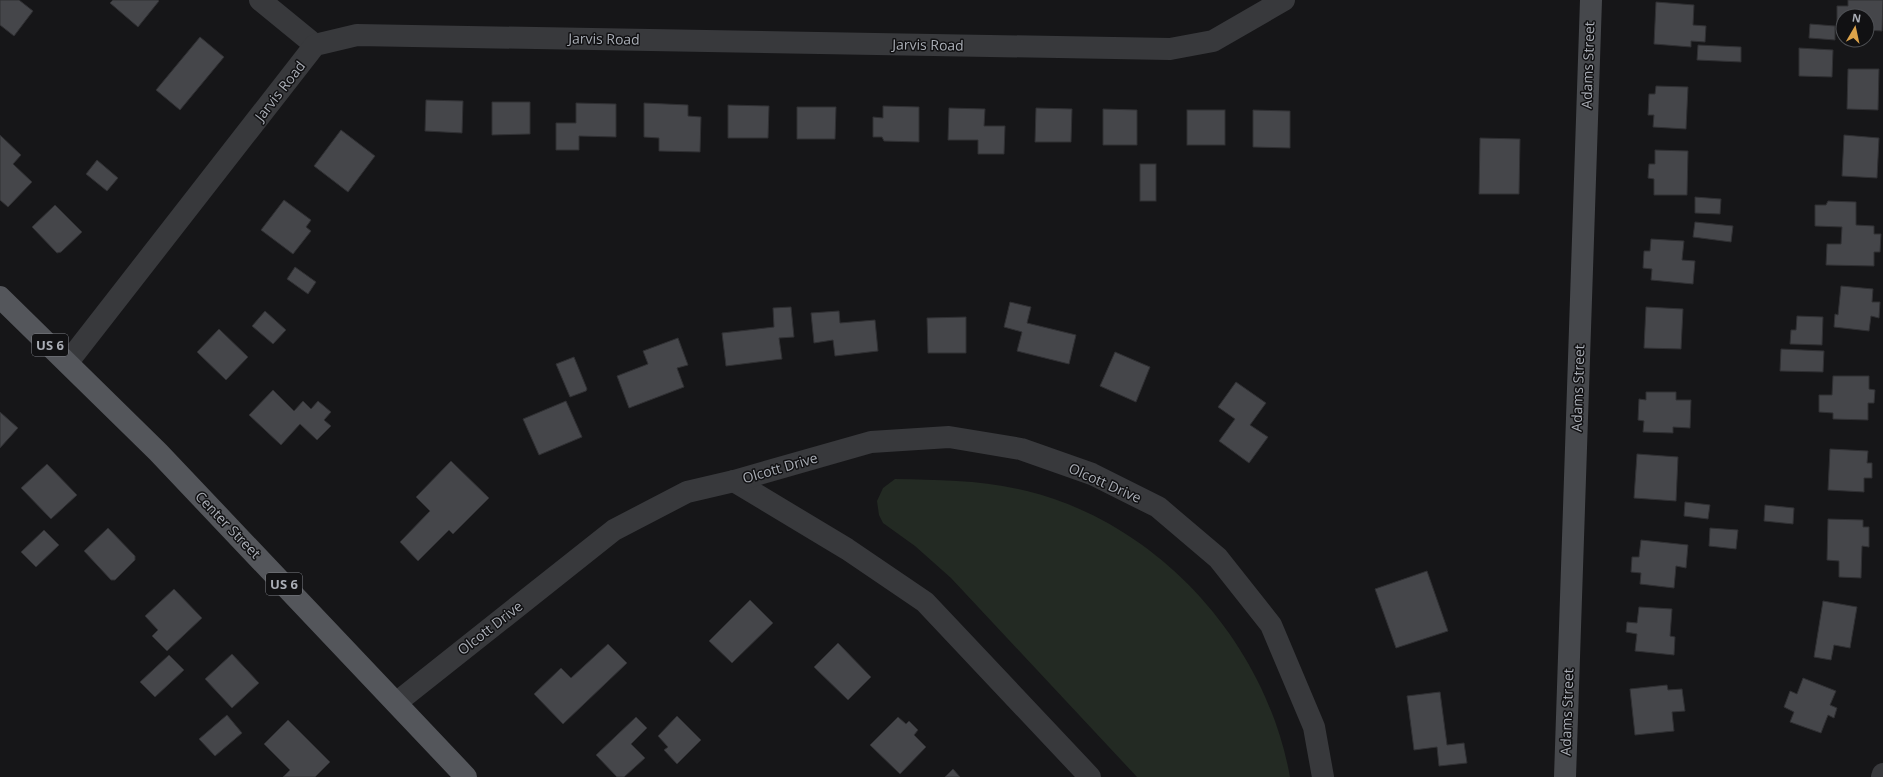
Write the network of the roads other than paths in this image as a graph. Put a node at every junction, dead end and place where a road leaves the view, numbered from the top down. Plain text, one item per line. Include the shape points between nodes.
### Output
1 (260, 0) edge
2 (1284, 0) edge
3 (1591, 0) edge
4 (315, 45) junction
5 (0, 297) edge
6 (68, 362) junction
7 (734, 481) junction
8 (396, 703) junction
9 (1883, 774) edge
10 (466, 777) edge
11 (1090, 777) edge
12 (1323, 777) edge
13 (1565, 777) edge
14 (1882, 777) edge

1 - 4 street
2 - 4 street, Jarvis Road via 1213,41 1170,49 357,35
3 - 13 main road, Adams Street
4 - 6 street, Jarvis Road
5 - 6 main road, Center Street / US 6
6 - 8 main road, Center Street / US 6 via 163,457
7 - 8 street, Olcott Drive via 687,492 614,530
7 - 11 street, Olcott Drive via 847,549 925,602
7 - 12 street, Olcott Drive via 871,442 949,437 1021,449 1092,474 1158,507 1218,558 1271,625 1314,727
8 - 10 main road, Center Street / US 6
9 - 14 street

